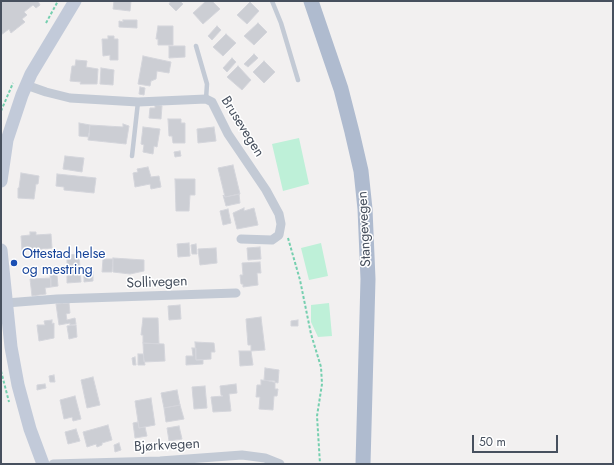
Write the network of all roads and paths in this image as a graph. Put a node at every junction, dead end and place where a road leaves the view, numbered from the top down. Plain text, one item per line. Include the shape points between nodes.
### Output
1 (75, 1) edge
2 (272, 1) edge
3 (311, 1) edge
4 (196, 46) dead end
5 (298, 80) dead end
6 (26, 85) junction
7 (206, 99) junction
8 (138, 102) junction
9 (132, 156) dead end
10 (1, 181) edge
11 (281, 229) junction
12 (241, 239) dead end
13 (1, 250) edge
14 (236, 293) dead end
15 (6, 303) junction
16 (43, 464) edge
17 (53, 464) edge
18 (280, 464) edge
19 (320, 464) edge
20 (363, 464) edge

1 - 6 street
2 - 5 lane
3 - 20 main road, Stangevegen via 341,90 361,171 368,279
4 - 7 lane via 207,84
6 - 8 street, Brusevegen via 70,98
6 - 10 street via 10,129
7 - 8 street, Brusevegen
7 - 11 street, Brusevegen via 216,108 228,134 266,190 279,214
8 - 9 lane
11 - 12 street via 279,235 272,240
11 - 19 path via 288,238 292,251 321,367 322,384 317,416
13 - 15 street
14 - 15 street, Sollivegen
15 - 16 street via 18,385
17 - 18 street, Bjørkvegen via 242,455 265,458

